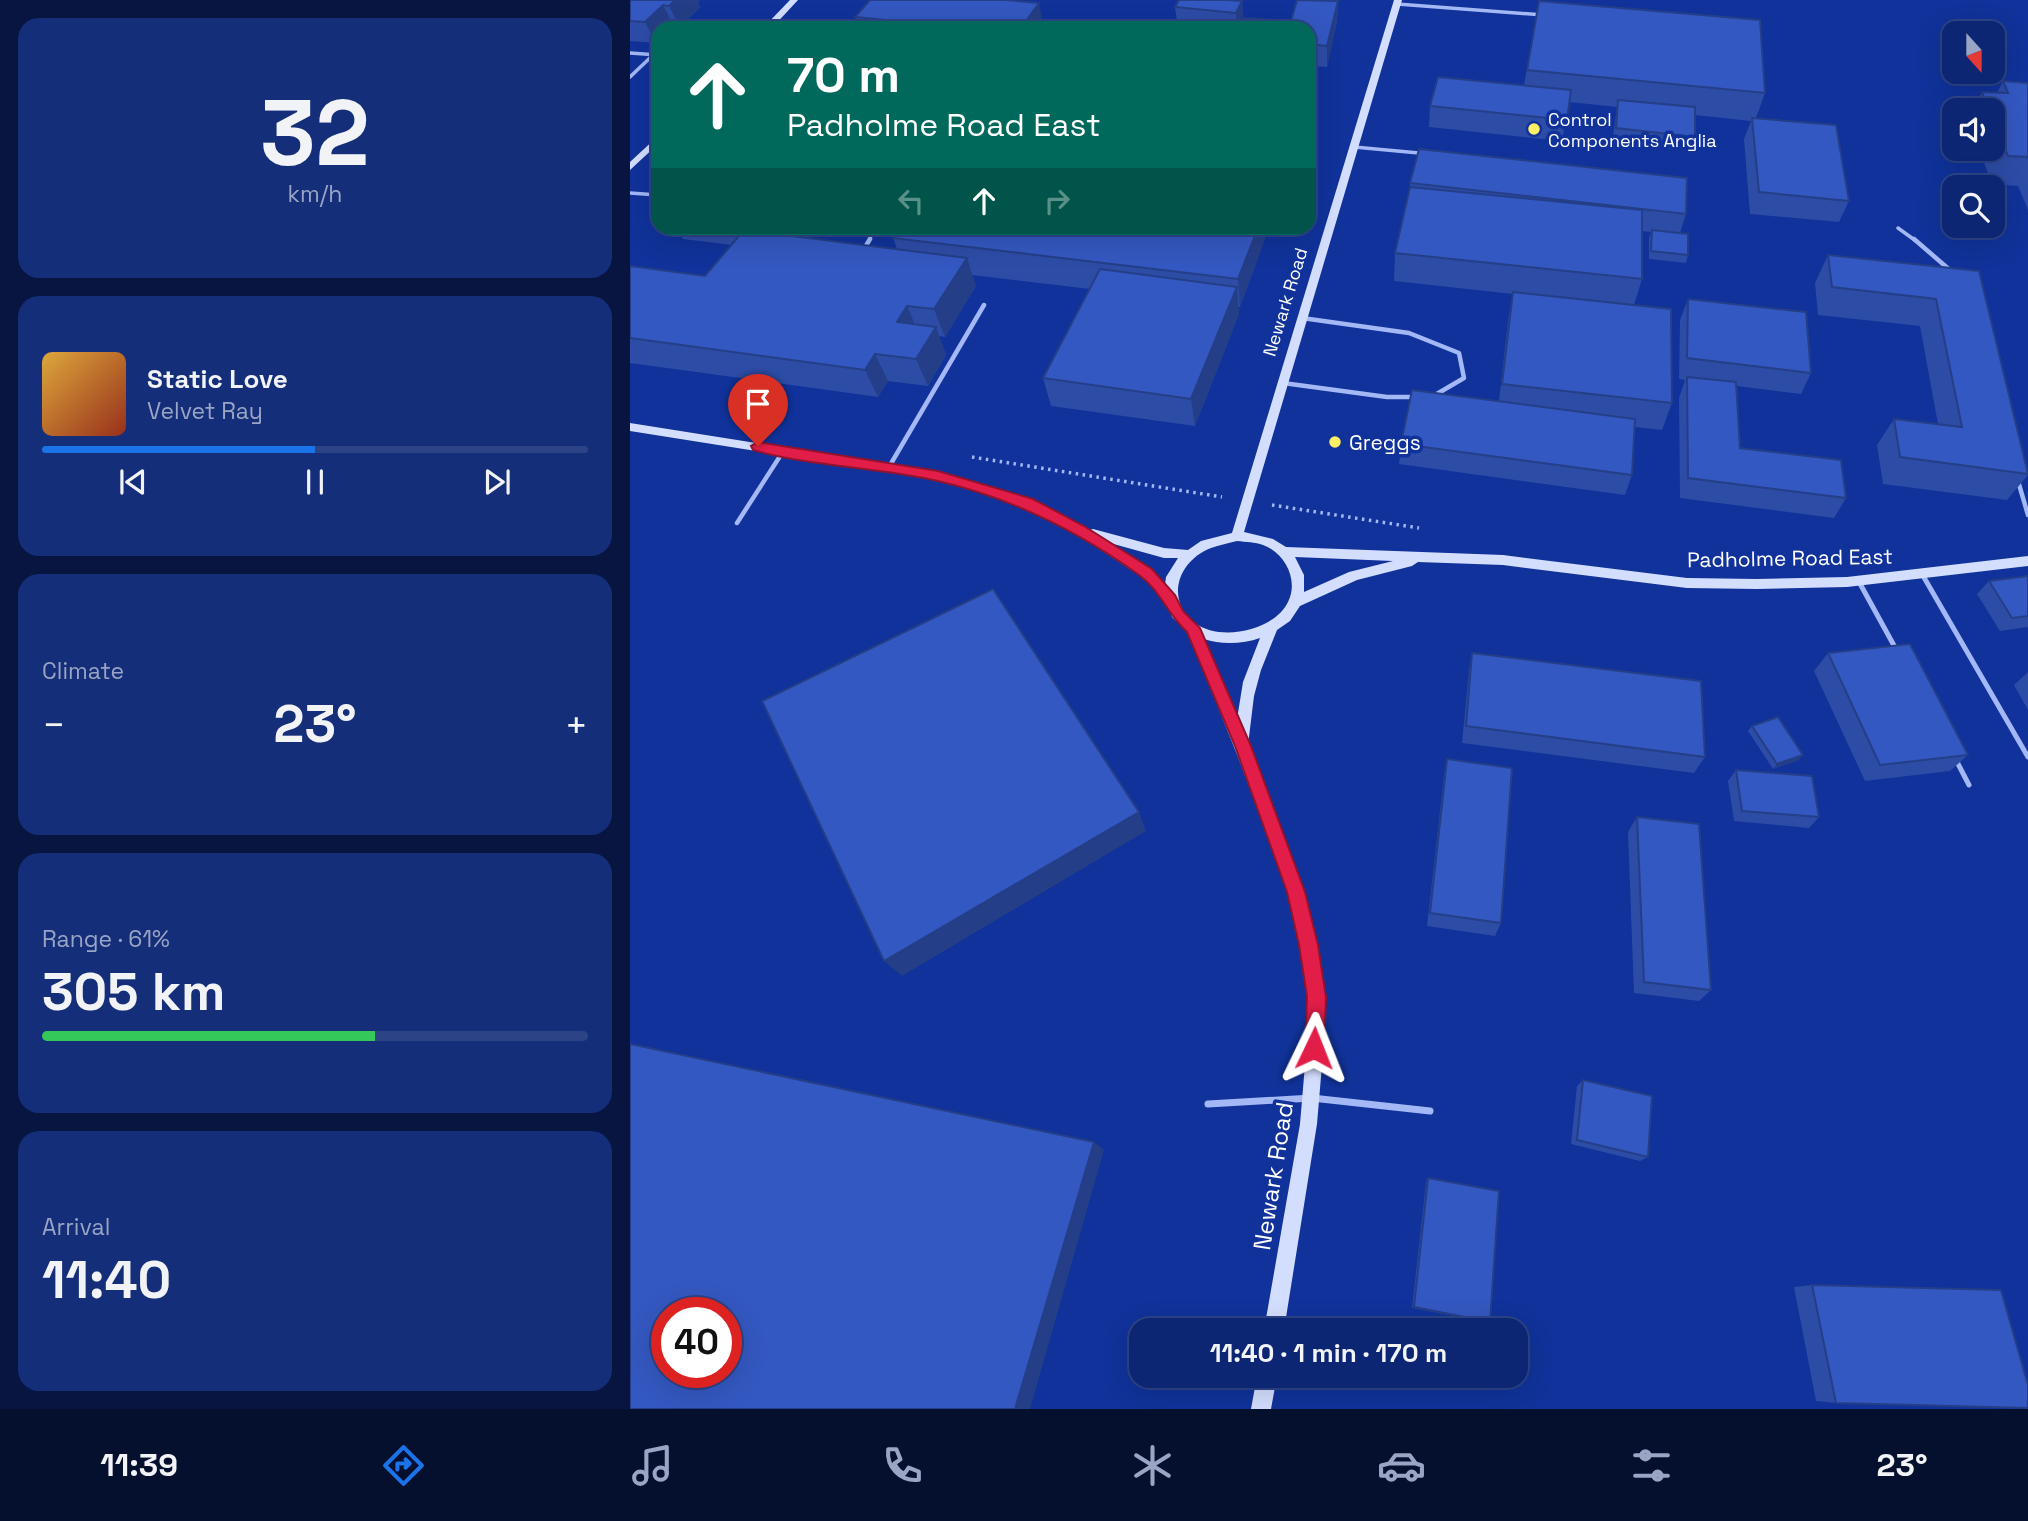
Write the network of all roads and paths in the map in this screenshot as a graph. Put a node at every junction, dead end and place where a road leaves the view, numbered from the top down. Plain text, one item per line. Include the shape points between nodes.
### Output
1 (794, 0) edge
2 (1397, 2) edge
3 (1549, 16) edge
4 (774, 21) edge
5 (630, 53) edge
6 (651, 55) edge
7 (651, 59) edge
8 (630, 77) edge
9 (651, 146) edge
10 (1354, 147) junction
11 (1419, 153) edge
12 (630, 167) edge
13 (630, 193) edge
14 (651, 194) edge
15 (1898, 228) dead end
16 (873, 235) edge
17 (858, 259) edge
18 (1958, 280) edge
19 (984, 305) dead end
20 (1302, 317) junction
21 (1283, 383) junction
22 (1433, 396) edge
23 (1422, 397) edge
24 (630, 427) edge
25 (784, 450) junction
26 (967, 456) dead end
27 (889, 467) junction
28 (2015, 470) edge
29 (1247, 501) junction
30 (2028, 515) edge
31 (737, 523) dead end
32 (1079, 530) junction
33 (1427, 530) dead end
34 (1237, 536) junction
35 (1284, 552) junction
36 (1187, 554) junction
37 (1427, 558) junction
38 (2028, 561) edge
39 (1922, 574) junction
40 (1858, 580) junction
41 (1170, 599) junction
42 (1295, 602) junction
43 (1272, 627) junction
44 (1193, 628) junction
45 (1899, 654) edge
46 (1243, 746) junction
47 (1950, 749) edge
48 (2028, 757) edge
49 (1969, 785) edge
50 (1312, 1098) junction
51 (1208, 1104) dead end
52 (1430, 1111) dead end
53 (1276, 1318) edge
54 (1265, 1388) edge
55 (1261, 1409) edge

1 - 4 street
2 - 3 lane
2 - 10 street, Newark Road
5 - 6 lane
7 - 8 lane
9 - 12 street
10 - 11 lane
10 - 20 street, Newark Road
13 - 14 lane
15 - 18 lane via 1928,248
16 - 17 lane
19 - 27 lane
20 - 21 street, Newark Road
20 - 22 lane via 1409,333 1459,353 1464,378
21 - 23 lane via 1387,397
21 - 29 street, Newark Road
24 - 25 street
25 - 27 street
25 - 31 lane
26 - 29 path
27 - 32 street via 938,476 1028,503
28 - 30 lane
29 - 33 path
29 - 34 street, Newark Road
32 - 36 street via 1164,553
32 - 41 street via 1147,573
34 - 35 street, Padholme Road East via 1270,543
34 - 36 street, Padholme Road East via 1202,544
35 - 37 street, Padholme Road East
35 - 42 street via 1298,575
36 - 41 street via 1170,582
37 - 40 street, Padholme Road East via 1503,560 1687,583
37 - 42 street, Padholme Road East via 1354,576
38 - 39 street, Padholme Road East
39 - 40 street, Padholme Road East
39 - 48 lane
40 - 45 lane
41 - 44 street via 1178,615
42 - 43 street, Padholme Road East
43 - 44 street via 1231,638
43 - 46 street, Newark Road via 1255,662 1245,699
44 - 46 street, Newark Road
46 - 50 street, Newark Road via 1296,892 1308,945 1316,997
47 - 49 lane
50 - 51 lane
50 - 52 lane
50 - 53 street, Newark Road
54 - 55 street

